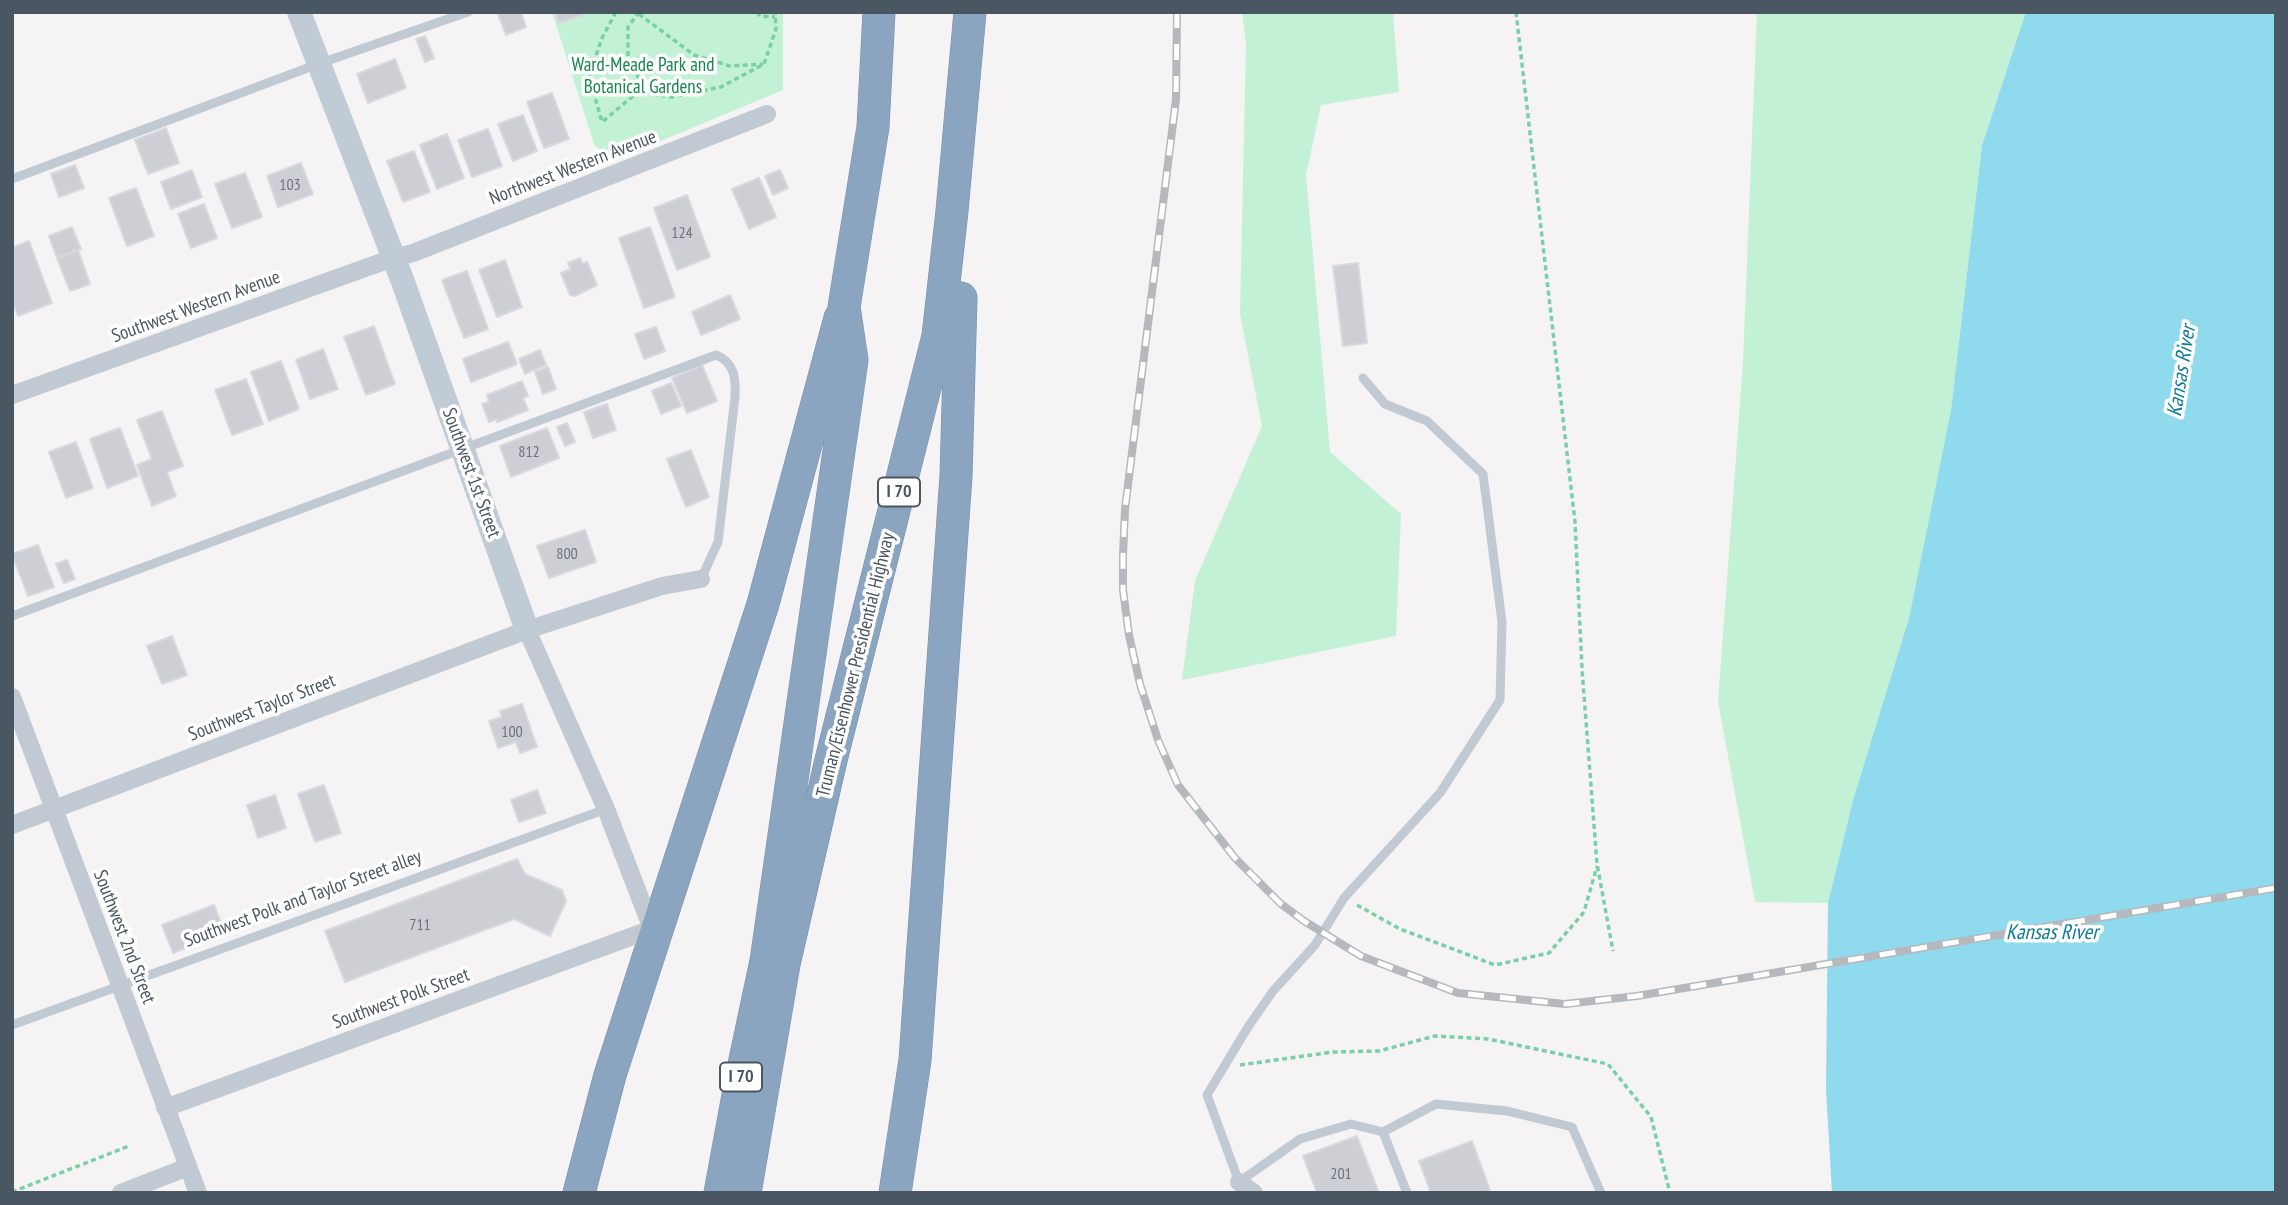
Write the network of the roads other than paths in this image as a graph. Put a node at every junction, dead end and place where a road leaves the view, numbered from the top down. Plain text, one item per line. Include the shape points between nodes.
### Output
1 (299, 12) edge
2 (468, 12) edge
3 (879, 12) edge
4 (970, 12) edge
5 (318, 64) junction
6 (965, 76) junction
7 (767, 114) dead end
8 (12, 179) edge
9 (393, 258) junction
10 (844, 307) junction
11 (1363, 378) dead end
12 (12, 395) edge
13 (463, 450) junction
14 (701, 579) joint
15 (12, 617) edge
16 (527, 630) junction
17 (12, 696) edge
18 (54, 809) junction
19 (606, 809) junction
20 (12, 825) edge
21 (652, 929) joint
22 (775, 963) junction
23 (120, 984) junction
24 (12, 1025) edge
25 (165, 1108) junction
26 (1383, 1132) junction
27 (188, 1167) junction
28 (1247, 1187) edge
29 (121, 1193) edge
30 (198, 1193) edge
31 (579, 1193) edge
32 (720, 1193) edge
33 (745, 1193) edge
34 (895, 1193) edge
35 (1407, 1193) edge
36 (1601, 1193) edge

1 - 5 street, Southwest 1st Street
2 - 5 lane
3 - 10 highway, Truman/Eisenhower Presidential Highway / I 70 via 873,127
4 - 6 highway, Truman/Eisenhower Presidential Highway / I 70
5 - 8 lane
5 - 9 street, Southwest 1st Street
6 - 22 highway, Truman/Eisenhower Presidential Highway / I 70 via 938,336
6 - 34 highway via 955,490 915,1060
7 - 9 street, Northwest Western Avenue
9 - 12 street, Southwest Western Avenue
9 - 13 street, Southwest 1st Street
10 - 22 highway, Truman/Eisenhower Presidential Highway / I 70 via 852,360
10 - 31 highway via 763,604 610,1075
11 - 28 lane via 1385,404 1427,421 1483,474 1502,622 1500,700 1440,793 1344,898 1315,945 1273,990 1207,1095
13 - 14 lane via 706,358 722,357 734,375 736,397 718,542
13 - 15 lane
13 - 16 street, Southwest 1st Street
14 - 16 street, Southwest Taylor Street via 663,586
16 - 18 street, Southwest Taylor Street
16 - 19 street, Southwest 1st Street
17 - 18 street, Southwest 2nd Street
18 - 20 street, Southwest Taylor Street
18 - 23 street, Southwest 2nd Street
19 - 21 street, Southwest 1st Street
19 - 23 lane, Southwest Polk and Taylor Street alley
21 - 25 street, Southwest Polk Street
22 - 32 highway, Truman/Eisenhower Presidential Highway / I 70 via 741,1079
22 - 33 highway, Truman/Eisenhower Presidential Highway / I 70
23 - 24 lane, Southwest Polk and Taylor Street alley
23 - 25 street, Southwest 2nd Street
25 - 27 street, Southwest 2nd Street
26 - 28 lane via 1351,1124 1300,1139
26 - 35 lane
26 - 36 lane via 1436,1104 1507,1111 1572,1127
27 - 29 street
27 - 30 street, Southwest 2nd Street

